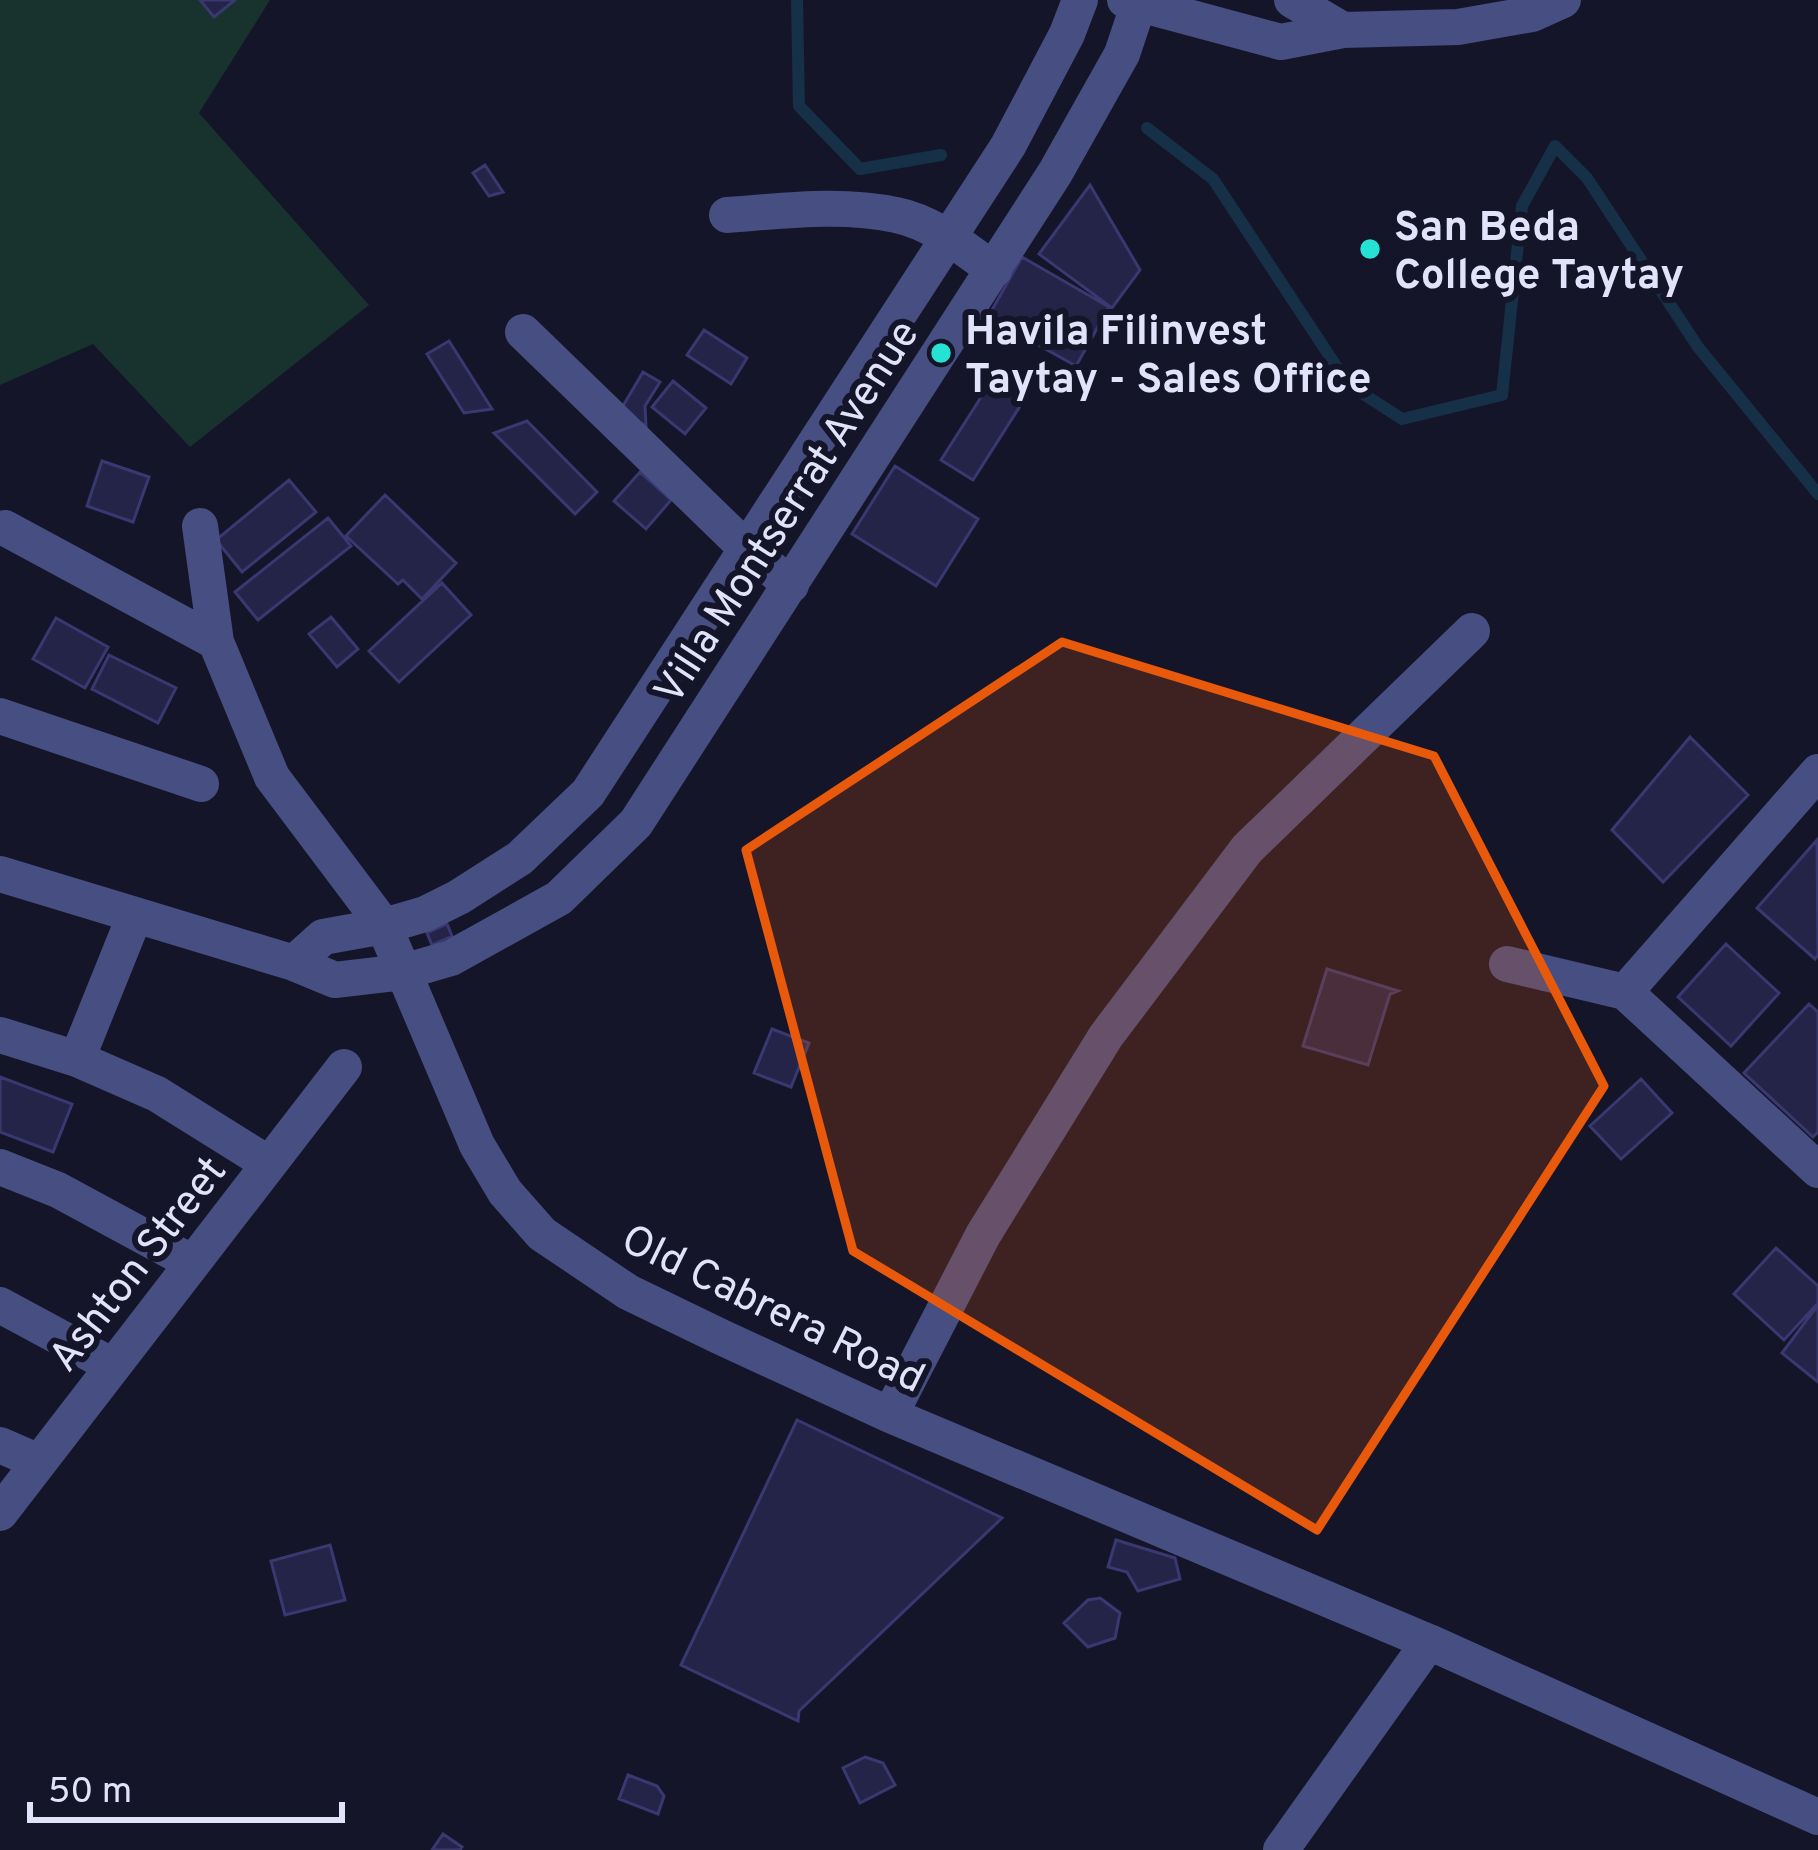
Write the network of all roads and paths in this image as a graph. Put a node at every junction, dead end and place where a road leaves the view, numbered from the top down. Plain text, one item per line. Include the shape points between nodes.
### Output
1 (1080, 0) edge
2 (1292, 0) edge
3 (1563, 0) edge
4 (1134, 2) edge
5 (1343, 30) junction
6 (727, 214) dead end
7 (949, 237) junction
8 (994, 270) junction
9 (523, 332) dead end
10 (200, 526) dead end
11 (5, 528) dead end
12 (747, 549) junction
13 (791, 585) junction
14 (1472, 631) dead end
15 (216, 642) junction
16 (0, 716) edge
17 (1818, 772) edge
18 (201, 784) dead end
19 (0, 874) edge
20 (135, 915) junction
21 (384, 926) junction
22 (294, 963) junction
23 (1507, 964) dead end
24 (404, 972) junction
25 (1625, 992) junction
26 (0, 1035) edge
27 (76, 1059) junction
28 (344, 1067) dead end
29 (269, 1164) junction
30 (0, 1167) edge
31 (1818, 1170) edge
32 (193, 1263) junction
33 (0, 1305) edge
34 (113, 1366) junction
35 (890, 1415) junction
36 (0, 1445) edge
37 (39, 1462) junction
38 (0, 1513) edge
39 (1429, 1642) junction
40 (1818, 1817) edge
41 (1281, 1850) edge

1 - 7 street, Villa Montserrat Avenue via 1008,146
2 - 5 street
3 - 5 street via 1458,27
4 - 5 street via 1281,42
4 - 8 street, Villa Montserrat Avenue via 1121,54
6 - 7 street via 826,208 899,215
7 - 8 street
7 - 12 street, Villa Montserrat Avenue
8 - 13 street, Villa Montserrat Avenue
9 - 12 street
10 - 15 street, Old Cabrera Road
11 - 15 street
12 - 13 street
12 - 21 street, Villa Montserrat Avenue via 587,794 520,858 459,897
13 - 24 street, Villa Montserrat Avenue via 636,823 559,898 480,945
14 - 35 street via 1247,848 1106,1036 983,1234
15 - 21 street, Old Cabrera Road via 272,777
16 - 18 street
17 - 25 street
19 - 20 street, Villa Montserrat Avenue
20 - 22 street, Villa Montserrat Avenue
20 - 27 street
21 - 22 street, Villa Montserrat Avenue via 322,937
21 - 24 street, Old Cabrera Road
22 - 24 street, Villa Montserrat Avenue via 335,980
23 - 25 street
24 - 35 street, Old Cabrera Road via 477,1145 542,1234 628,1292
25 - 31 street
26 - 27 street
27 - 29 street via 157,1094
28 - 29 street, Ashton Street
29 - 32 street, Ashton Street
30 - 32 street
32 - 34 street, Ashton Street
33 - 34 street
34 - 37 street, Ashton Street
35 - 39 street, Old Cabrera Road
36 - 37 street
37 - 38 street, Ashton Street
39 - 40 street, Old Cabrera Road
39 - 41 street

